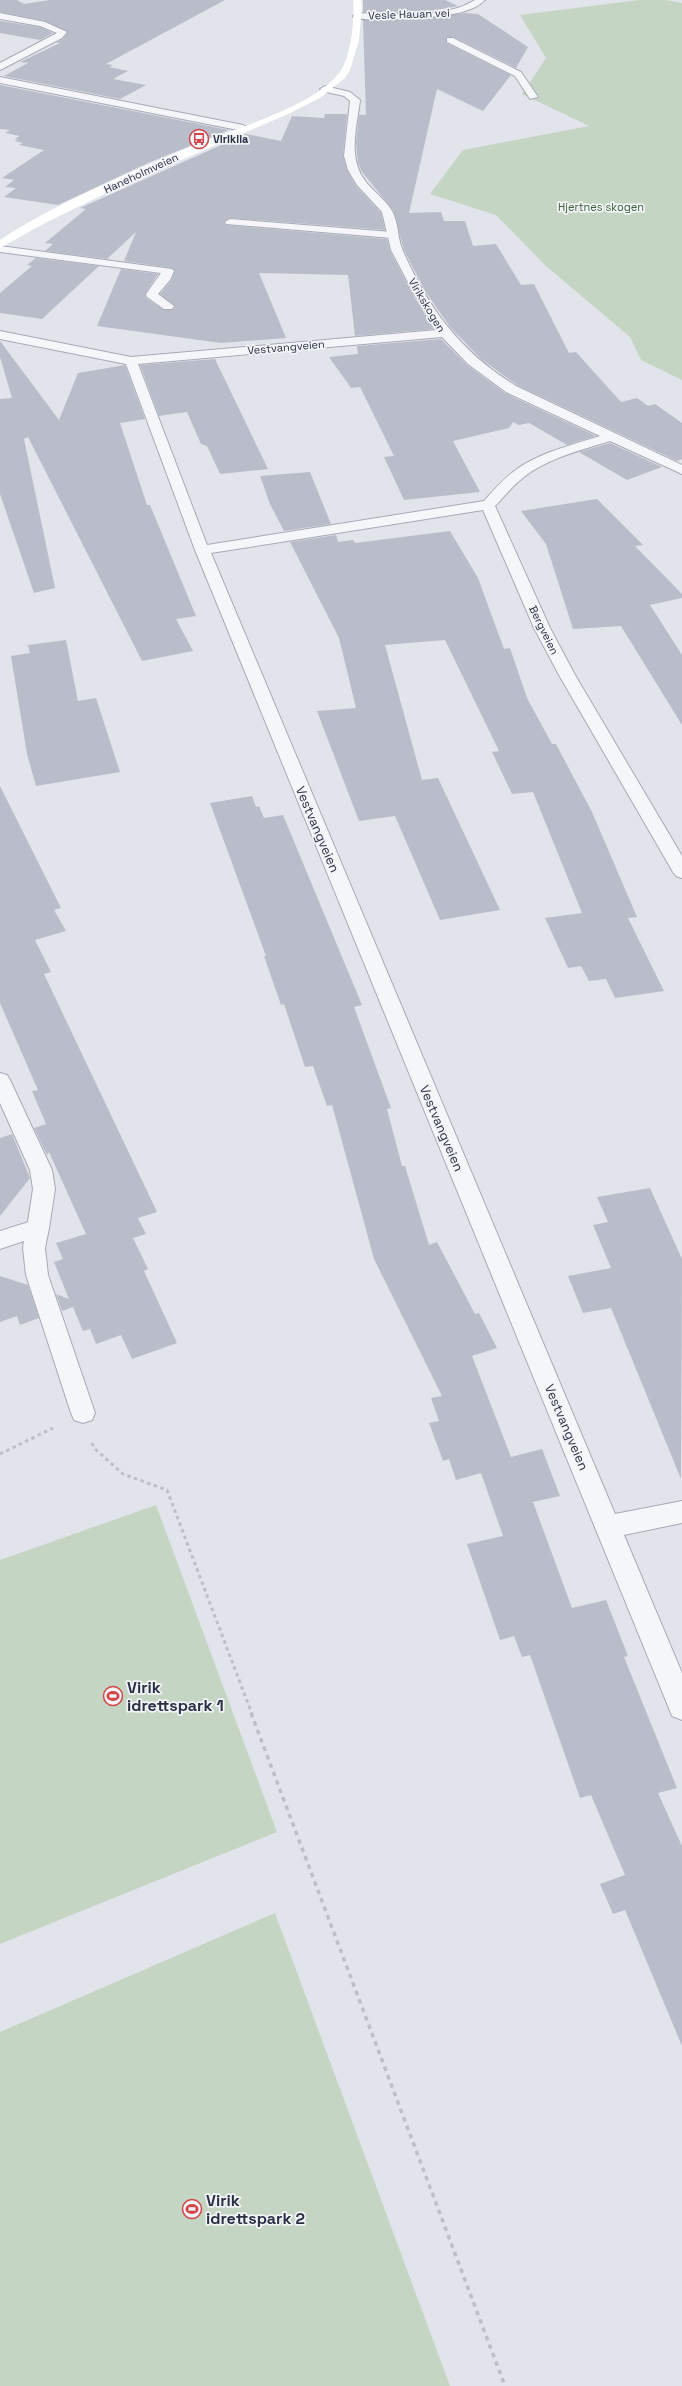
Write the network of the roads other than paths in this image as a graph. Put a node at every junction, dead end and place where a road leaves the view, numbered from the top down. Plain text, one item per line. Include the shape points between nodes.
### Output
1 (356, 0) edge
2 (481, 0) edge
3 (0, 16) edge
4 (357, 16) junction
5 (450, 40) dead end
6 (0, 67) edge
7 (0, 80) edge
8 (325, 89) junction
9 (533, 97) dead end
10 (243, 128) junction
11 (230, 222) dead end
12 (392, 236) junction
13 (0, 245) edge
14 (0, 249) edge
15 (168, 306) dead end
16 (442, 332) junction
17 (0, 335) edge
18 (131, 361) junction
19 (610, 437) junction
20 (682, 470) edge
21 (488, 505) junction
22 (202, 550) junction
23 (682, 872) edge
24 (0, 1080) edge
25 (38, 1228) junction
26 (0, 1240) edge
27 (82, 1413) road end
28 (682, 1512) edge
29 (608, 1527) junction
30 (682, 1706) edge

1 - 4 main road, Haneholmveien
2 - 4 street, Vesle Hauan vei via 472,7 456,12
3 - 6 street via 42,24 63,32
4 - 8 main road, Haneholmveien via 349,64 340,77
5 - 9 street via 518,74
7 - 10 street
8 - 10 main road, Haneholmveien via 304,102
8 - 12 street, Virikskogen via 347,94 355,100 349,156 353,170 361,183 387,211
10 - 13 main road, Haneholmveien via 127,178 52,215
11 - 12 street
12 - 16 street, Virikskogen via 404,265
14 - 15 street via 168,271 152,294
16 - 18 street, Vestvangveien
16 - 19 street, Virikskogen via 488,376 510,390
17 - 18 street, Vestvangveien
18 - 22 street, Vestvangveien
19 - 20 street, Virikskogen
19 - 21 street via 526,469
21 - 22 street
21 - 23 street, Bergveien via 542,628
22 - 29 street, Vestvangveien
24 - 25 street via 41,1170 44,1189
25 - 26 street
25 - 27 street via 34,1248 37,1275
28 - 29 street
29 - 30 street, Vestvangveien

